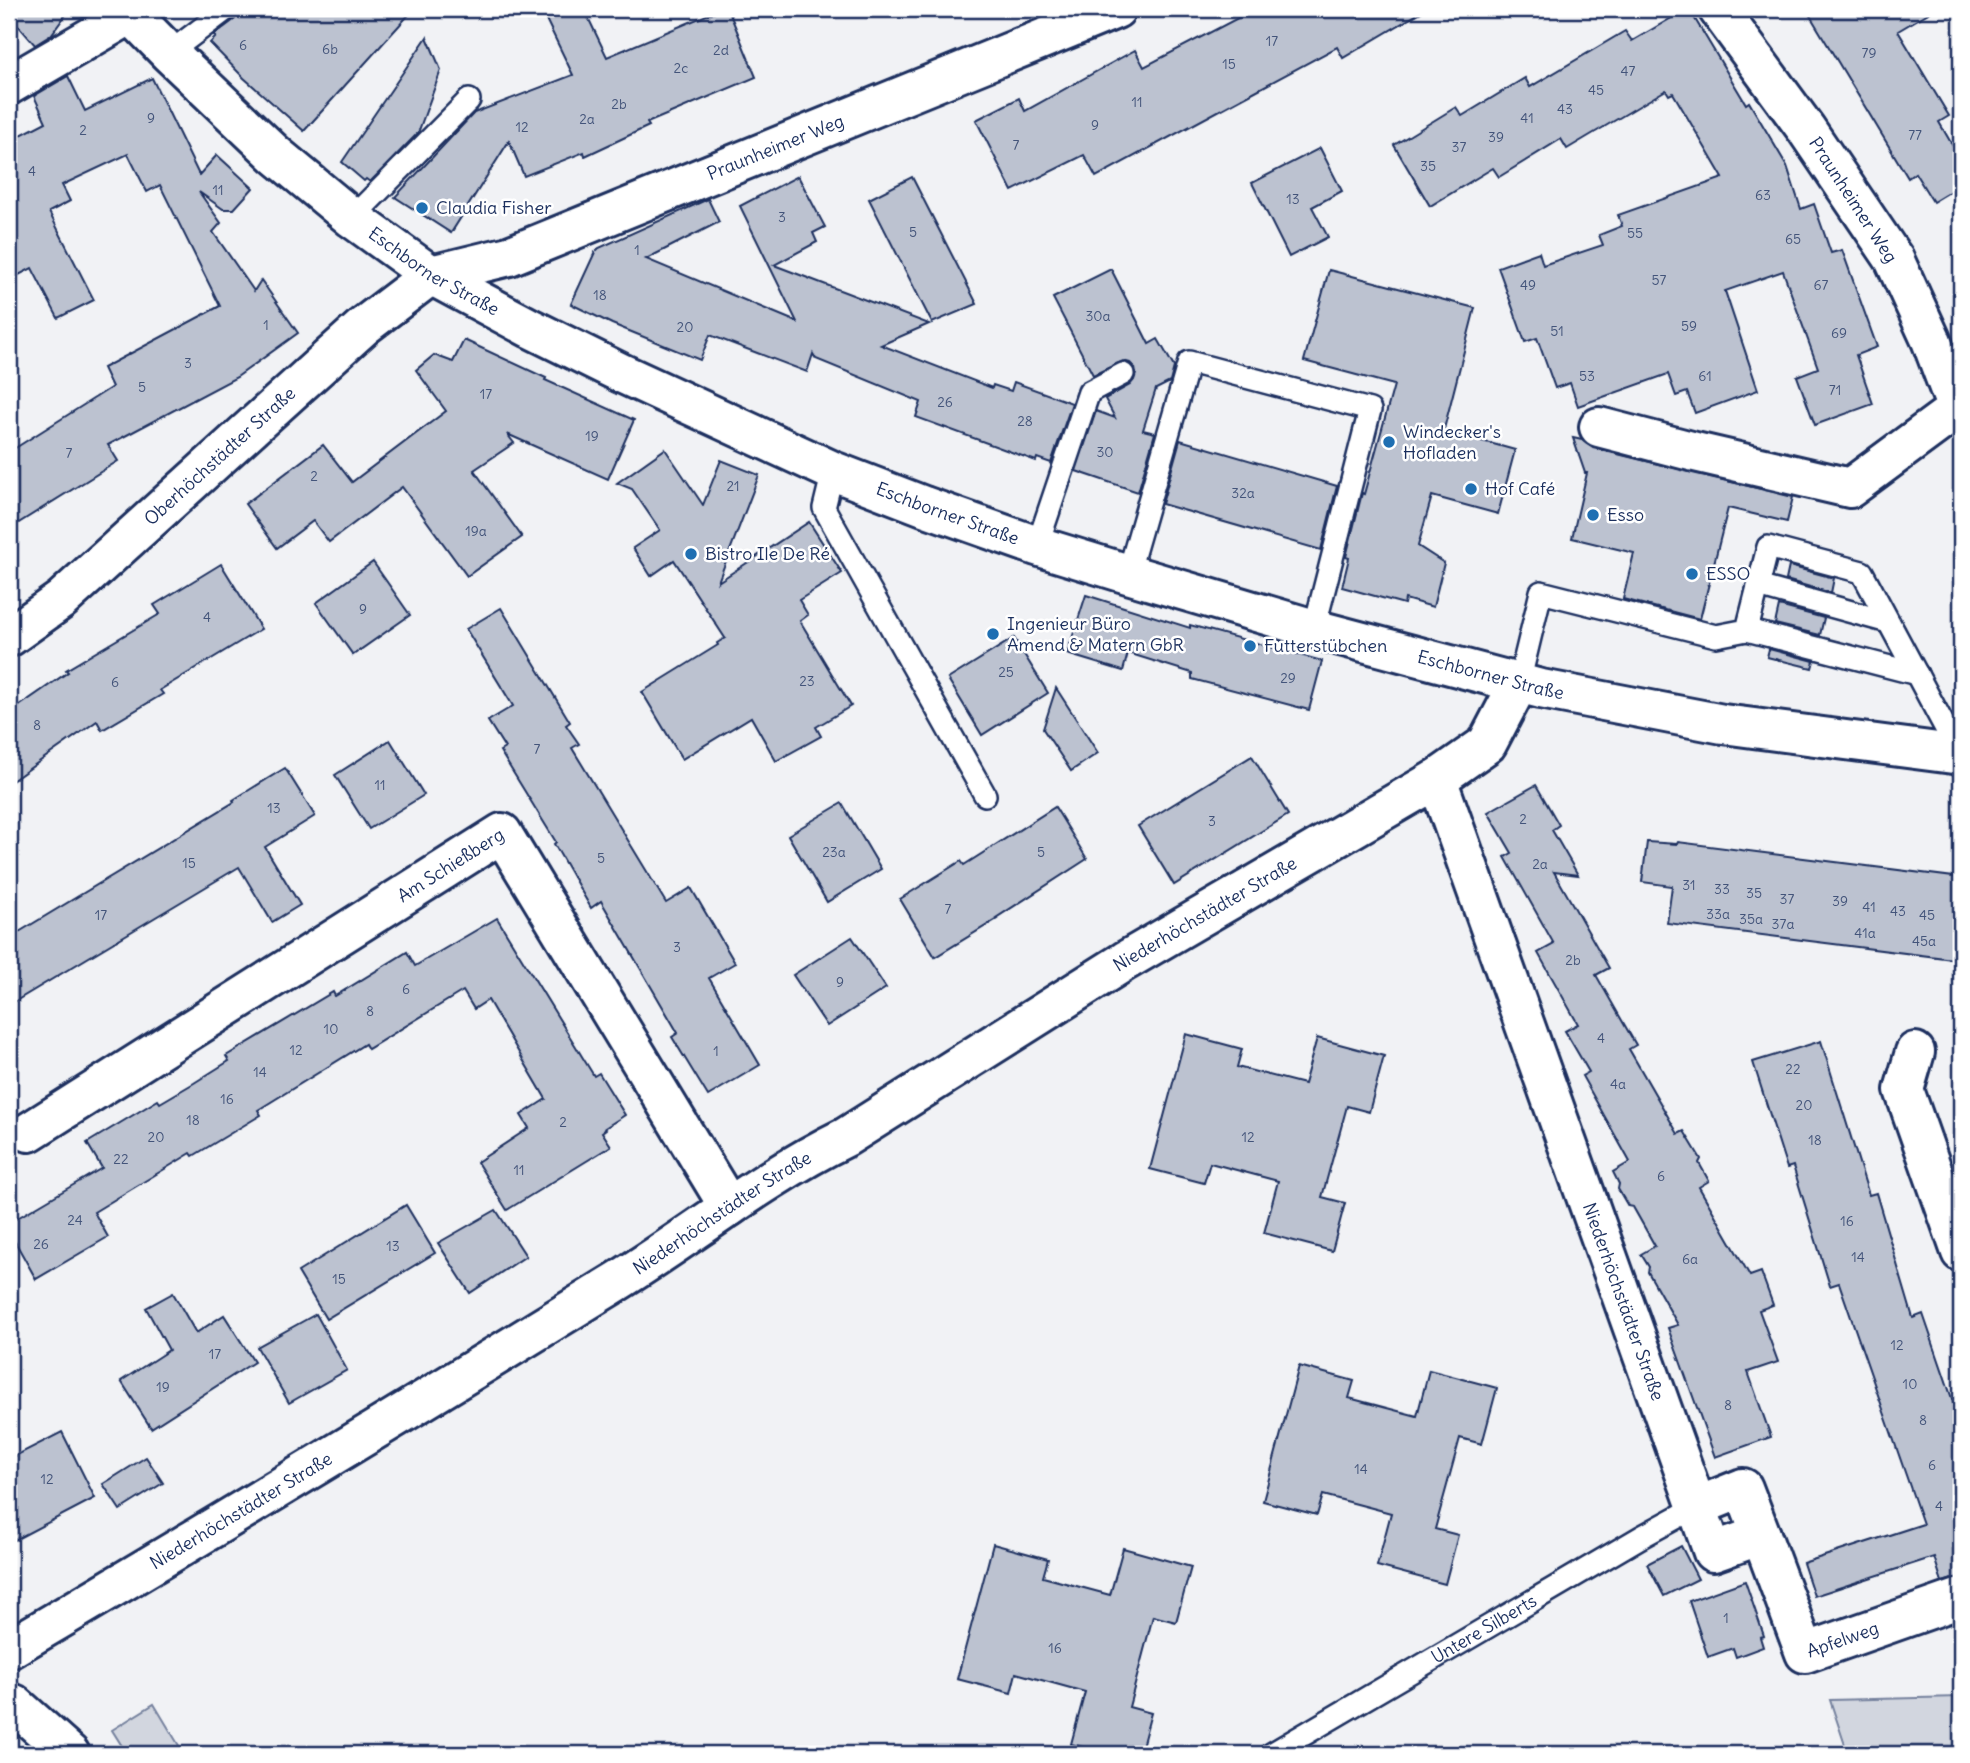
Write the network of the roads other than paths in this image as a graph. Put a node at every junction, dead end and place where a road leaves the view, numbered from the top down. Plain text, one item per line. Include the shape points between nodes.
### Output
1 (227, 9) edge
2 (1718, 9) edge
3 (128, 11) edge
4 (1105, 11) edge
5 (169, 53) junction
6 (9, 85) edge
7 (469, 100) dead end
8 (352, 218) junction
9 (431, 275) junction
10 (1123, 374) dead end
11 (1959, 409) edge
12 (1599, 427) dead end
13 (833, 471) junction
14 (1037, 546) junction
15 (1128, 574) junction
16 (1758, 586) junction
17 (1888, 622) junction
18 (1314, 629) junction
19 (1747, 630) junction
20 (9, 637) edge
21 (1917, 674) junction
22 (1519, 683) junction
23 (1960, 755) edge
24 (1437, 779) junction
25 (985, 795) dead end
26 (1915, 1052) dead end
27 (29, 1132) dead end
28 (729, 1206) junction
29 (1961, 1252) edge
30 (1696, 1507) junction
31 (1961, 1598) edge
32 (9, 1649) edge
33 (11, 1699) edge
34 (38, 1754) edge
35 (70, 1754) edge
36 (1271, 1754) edge

1 - 5 lane
2 - 11 street, Praunheimer Weg via 1894,259
3 - 5 street, Eschborner Straße
3 - 6 street
4 - 9 street, Praunheimer Weg via 509,256
5 - 8 street, Eschborner Straße via 276,155
7 - 8 lane
8 - 9 street, Eschborner Straße
9 - 13 street, Eschborner Straße via 621,373
9 - 20 street, Oberhöchstädter Straße via 364,326 61,600
10 - 14 lane via 1089,392
11 - 12 street, Praunheimer Weg via 1850,488
13 - 14 street, Eschborner Straße
13 - 25 lane via 824,508
14 - 15 street, Eschborner Straße
15 - 18 street, Eschborner Straße
15 - 18 lane via 1189,362 1370,410
16 - 17 lane
16 - 17 lane via 1768,547 1848,568 1861,572
16 - 19 lane
17 - 21 lane
18 - 22 street, Eschborner Straße
19 - 21 lane
19 - 22 lane via 1716,636 1541,592
21 - 23 lane
22 - 23 street, Eschborner Straße via 1724,724
22 - 24 street, Niederhöchstädter Straße via 1487,744
24 - 28 street, Niederhöchstädter Straße via 1125,961
24 - 30 street, Niederhöchstädter Straße
26 - 29 street via 1904,1090
27 - 28 street, Am Schießberg via 502,833
28 - 32 street, Niederhöchstädter Straße via 602,1291
30 - 31 street, Apfelweg via 1713,1552 1761,1535 1805,1653
30 - 36 lane, Untere Silberts
33 - 34 street
33 - 35 street

